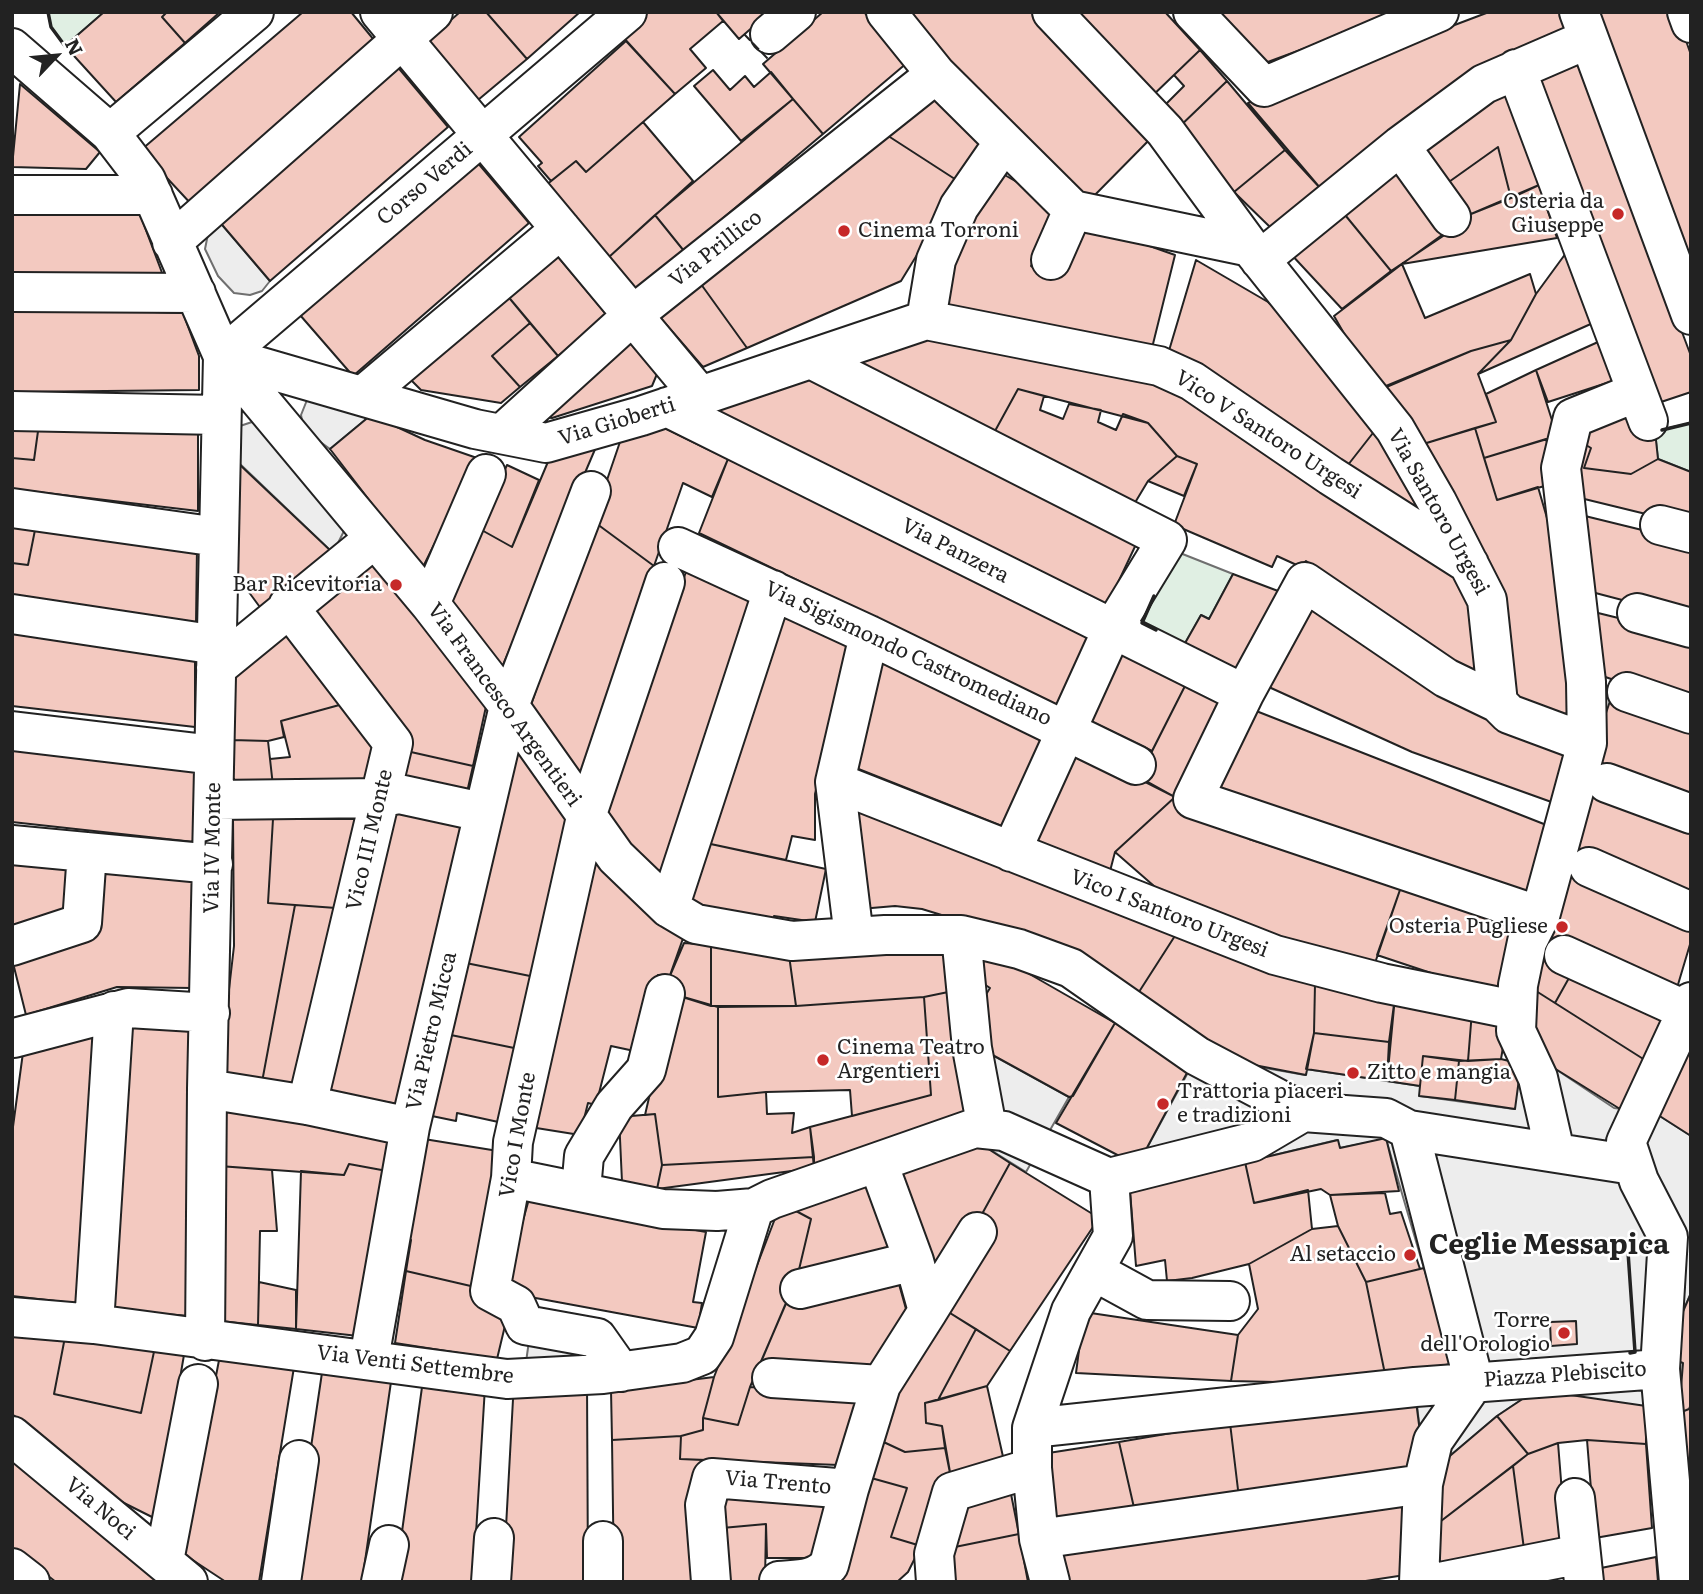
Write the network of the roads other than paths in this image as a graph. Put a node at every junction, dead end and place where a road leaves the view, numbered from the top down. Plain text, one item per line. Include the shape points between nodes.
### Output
1 (254, 12) edge
2 (433, 12) edge
3 (626, 12) edge
4 (886, 12) edge
5 (1052, 12) edge
6 (1193, 12) edge
7 (1439, 12) edge
8 (1687, 12) edge
9 (1691, 23) edge
10 (391, 26) edge
11 (1583, 26) edge
12 (12, 48) edge
13 (1516, 69) junction
14 (936, 74) junction
15 (110, 133) junction
16 (482, 135) junction
17 (1004, 142) junction
18 (1400, 146) junction
19 (12, 195) edge
20 (153, 195) junction
21 (1073, 210) junction
22 (1451, 217) dead end
23 (561, 229) junction
24 (172, 243) junction
25 (1255, 253) junction
26 (1051, 260) dead end
27 (12, 292) edge
28 (196, 293) junction
29 (633, 315) junction
30 (1691, 315) edge
31 (926, 320) junction
32 (223, 356) junction
33 (811, 359) junction
34 (365, 394) junction
35 (684, 402) junction
36 (12, 411) edge
37 (220, 415) junction
38 (504, 432) junction
39 (486, 474) dead end
40 (591, 491) dead end
41 (12, 508) edge
42 (218, 537) junction
43 (375, 538) junction
44 (671, 565) joint
45 (1471, 565) junction
46 (773, 590) junction
47 (430, 604) junction
48 (288, 607) junction
49 (1637, 613) dead end
50 (12, 614) edge
51 (1691, 628) edge
52 (1112, 629) junction
53 (869, 635) junction
54 (217, 656) junction
55 (1627, 692) dead end
56 (1244, 695) junction
57 (1498, 703) junction
58 (509, 706) junction
59 (1691, 714) edge
60 (1067, 729) junction
61 (12, 731) edge
62 (1587, 743) junction
63 (214, 755) junction
64 (1136, 765) dead end
65 (835, 782) junction
66 (1607, 783) dead end
67 (380, 797) junction
68 (215, 800) junction
69 (482, 812) junction
70 (1691, 814) edge
71 (586, 817) junction
72 (12, 845) edge
73 (87, 852) junction
74 (1011, 852) junction
75 (213, 864) junction
76 (1589, 867) dead end
77 (669, 908) junction
78 (1691, 912) edge
79 (1541, 916) junction
80 (961, 935) junction
81 (854, 937) junction
82 (12, 946) edge
83 (1564, 955) dead end
84 (665, 994) dead end
85 (1689, 1006) edge
86 (1515, 1010) junction
87 (114, 1011) junction
88 (211, 1013) junction
89 (13, 1039) edge
90 (207, 1088) junction
91 (307, 1105) junction
92 (1303, 1112) junction
93 (410, 1127) junction
94 (986, 1128) junction
95 (1409, 1130) junction
96 (1555, 1152) junction
97 (878, 1163) junction
98 (1633, 1165) junction
99 (511, 1178) junction
100 (1109, 1178) junction
101 (581, 1190) junction
102 (754, 1208) junction
103 (977, 1232) dead end
104 (1679, 1232) edge
105 (914, 1261) junction
106 (1094, 1271) junction
107 (800, 1289) dead end
108 (1230, 1301) dead end
109 (928, 1311) junction
110 (12, 1318) edge
111 (94, 1324) junction
112 (205, 1341) junction
113 (369, 1359) junction
114 (1660, 1369) junction
115 (621, 1372) junction
116 (772, 1378) dead end
117 (1474, 1382) junction
118 (198, 1384) dead end
119 (881, 1385) junction
120 (1032, 1429) junction
121 (12, 1436) edge
122 (299, 1460) dead end
123 (1031, 1468) junction
124 (1423, 1484) junction
125 (849, 1489) junction
126 (1575, 1498) dead end
127 (494, 1538) dead end
128 (1039, 1539) junction
129 (603, 1541) dead end
130 (389, 1545) dead end
131 (12, 1568) edge
132 (1583, 1568) edge
133 (176, 1572) edge
134 (779, 1581) edge
135 (30, 1582) edge
136 (281, 1582) edge
137 (381, 1582) edge
138 (491, 1582) edge
139 (603, 1582) edge
140 (711, 1582) edge
141 (936, 1582) edge
142 (1050, 1582) edge
143 (1419, 1582) edge
144 (1440, 1582) edge
145 (1679, 1582) edge

1 - 15 street
2 - 10 street
3 - 16 street, Corso Verdi
4 - 14 street
5 - 25 street, Via Santoro Urgesi via 1165,131
6 - 7 street via 1264,87
8 - 9 street
10 - 16 street
10 - 24 street
11 - 13 street
11 - 30 street
12 - 15 street, Via Francesco Argentieri
13 - 18 street via 1484,84
13 - 62 street via 1643,406 1573,418 1561,468 1586,682
14 - 17 street
14 - 29 street, Via Prillico
15 - 20 street, Via Francesco Argentieri
16 - 23 street
16 - 32 street, Corso Verdi
17 - 21 street
17 - 31 street via 954,218 936,260
18 - 22 street
18 - 25 street
19 - 20 street
20 - 24 street, Via Francesco Argentieri
21 - 25 street
21 - 26 street
23 - 29 street
23 - 34 street
24 - 28 street, Via Francesco Argentieri
25 - 45 street, Via Santoro Urgesi via 1395,429
27 - 28 street
28 - 32 street, Via Francesco Argentieri
29 - 35 street
29 - 38 street, Via Prillico
31 - 33 street, Via Gioberti
31 - 45 street, Vico V Santoro Urgesi via 1159,366 1192,381
32 - 34 street, Via Gioberti
32 - 37 street, Via IV Monte
32 - 43 street, Via Francesco Argentieri
33 - 35 street, Via Gioberti
33 - 52 street via 1167,540
34 - 38 street, Via Gioberti via 475,429
35 - 38 street, Via Gioberti via 546,443
35 - 52 street, Via Panzera
36 - 37 street
37 - 42 street, Via IV Monte
39 - 47 street
40 - 58 street, Via Pietro Micca
41 - 42 street
42 - 54 street, Via IV Monte
43 - 47 street, Via Francesco Argentieri
43 - 48 street
44 - 46 street, Via Sigismondo Castromediano
44 - 71 street, Vico I Monte
45 - 57 street, Via Santoro Urgesi via 1487,600
46 - 53 street, Via Sigismondo Castromediano
46 - 77 street
47 - 58 street, Via Francesco Argentieri
48 - 54 street
48 - 67 street, Vico III Monte via 393,743
49 - 51 street
50 - 54 street
52 - 56 street, Via Panzera
52 - 60 street
53 - 60 street, Via Sigismondo Castromediano
53 - 65 street
54 - 63 street, Via IV Monte
55 - 59 street
56 - 57 street via 1305,582 1446,678
56 - 79 street via 1193,799
57 - 62 street via 1509,714
58 - 69 street, Via Pietro Micca
58 - 71 street, Via Francesco Argentieri
60 - 64 street, Via Sigismondo Castromediano
60 - 74 street
61 - 63 street
62 - 79 street
63 - 68 street, Via IV Monte
65 - 74 street, Vico I Santoro Urgesi
65 - 81 street
66 - 70 street
67 - 68 street
67 - 69 street via 399,794
67 - 91 street, Vico III Monte
68 - 75 street, Via IV Monte
69 - 93 street, Via Pietro Micca
71 - 77 street, Via Francesco Argentieri via 617,857
71 - 99 street, Vico I Monte via 513,1142
72 - 73 street
73 - 75 street
73 - 82 street via 82,923
74 - 86 street, Vico I Santoro Urgesi via 1275,955
75 - 88 street, Via IV Monte
76 - 78 street
77 - 81 street, Via Francesco Argentieri via 696,923 759,937 792,941
79 - 86 street via 1527,942
80 - 81 street, Via Francesco Argentieri
80 - 92 street, Via Francesco Argentieri via 1071,968 1197,1056
80 - 94 street via 972,1048
83 - 85 street
84 - 101 street via 646,1070 614,1106 584,1156
85 - 98 street, Piazza Plebiscito via 1626,1142
86 - 96 street via 1516,1031 1538,1078
87 - 88 street
87 - 89 street
87 - 111 street
88 - 90 street, Via IV Monte
90 - 91 street
90 - 112 street, Via IV Monte
91 - 93 street
92 - 95 street via 1386,1118
92 - 100 street via 1252,1142
93 - 113 street, Via Pietro Micca
94 - 97 street
94 - 100 street via 1004,1131
95 - 96 street
95 - 117 street, Piazza Plebiscito
96 - 98 street
97 - 102 street
97 - 105 street
98 - 104 street, Piazza Plebiscito
99 - 101 street
99 - 115 street, Vico I Monte via 490,1291 516,1305 525,1325 597,1338
100 - 106 street via 1113,1236
101 - 102 street via 663,1209
102 - 115 street, Via Venti Settembre via 714,1337 702,1355 682,1363
103 - 109 street, Via Trento
104 - 114 street, Piazza Plebiscito
105 - 107 street
105 - 109 street
106 - 108 street via 1147,1300
106 - 120 street via 1071,1311
109 - 119 street, Via Trento
110 - 111 street, Via Venti Settembre
111 - 112 street, Via Venti Settembre
112 - 113 street, Via Venti Settembre
113 - 115 street, Via Venti Settembre via 507,1379
114 - 117 street, Piazza Plebiscito
114 - 145 street
116 - 119 street
117 - 120 street
117 - 124 street via 1433,1441
118 - 133 street
119 - 125 street, Via Trento
120 - 123 street
121 - 133 street, Via Noci
122 - 136 street
123 - 128 street
123 - 141 street via 952,1492 934,1554
124 - 128 street
124 - 143 street
125 - 134 street via 829,1565 811,1578
125 - 140 street, Via Trento via 712,1478 705,1505
126 - 132 street
127 - 138 street
128 - 142 street
129 - 139 street
130 - 137 street
131 - 135 street
132 - 144 street

